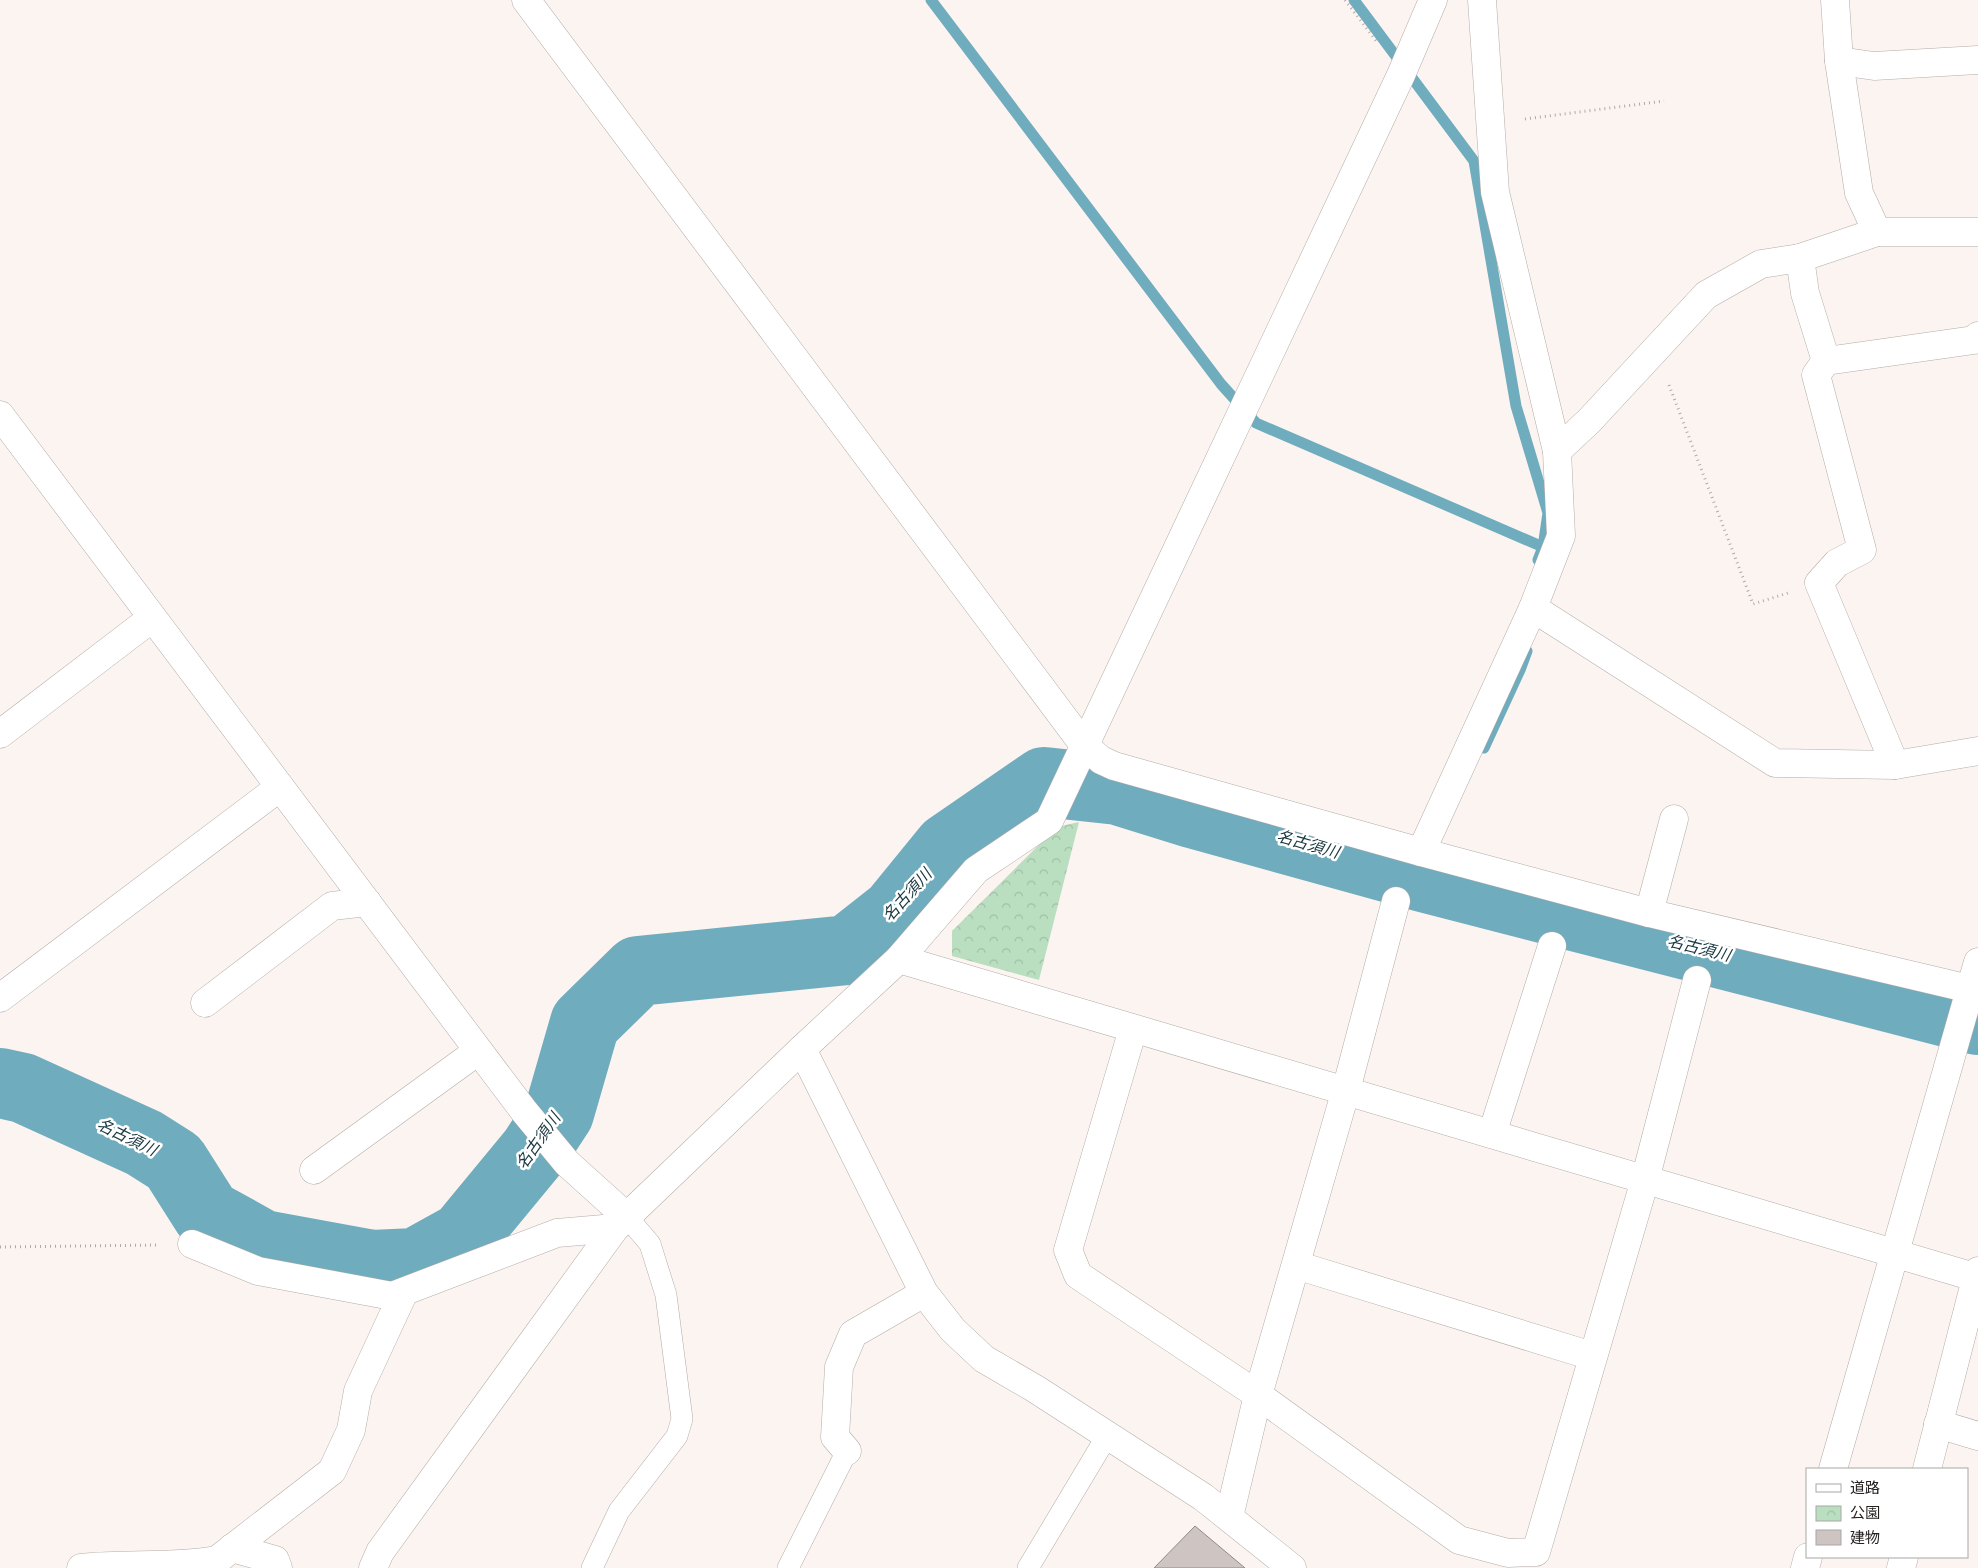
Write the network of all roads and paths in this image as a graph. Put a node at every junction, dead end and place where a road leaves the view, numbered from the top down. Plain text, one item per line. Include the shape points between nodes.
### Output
1 (526, 0) edge
2 (1345, 0) edge
3 (1433, 0) edge
4 (1482, 0) edge
5 (1835, 0) edge
6 (1978, 60) edge
7 (1839, 61) junction
8 (1406, 64) junction
9 (1664, 101) dead end
10 (1490, 124) junction
11 (1877, 232) junction
12 (1978, 232) edge
13 (1800, 258) junction
14 (1978, 336) edge
15 (1655, 350) junction
16 (1826, 361) junction
17 (0, 416) edge
18 (1557, 451) junction
19 (1819, 584) junction
20 (1529, 617) junction
21 (152, 618) junction
22 (0, 734) edge
23 (1083, 748) junction
24 (1978, 750) edge
25 (1895, 765) junction
26 (280, 787) junction
27 (1674, 820) dead end
28 (1421, 852) junction
29 (1396, 901) dead end
30 (366, 902) junction
31 (1649, 913) junction
32 (1552, 946) dead end
33 (899, 959) junction
34 (1978, 962) edge
35 (1696, 980) dead end
36 (1970, 990) junction
37 (0, 998) edge
38 (205, 1003) dead end
39 (1133, 1029) junction
40 (802, 1049) junction
41 (478, 1051) junction
42 (1346, 1090) junction
43 (1492, 1134) junction
44 (314, 1170) dead end
45 (1645, 1180) junction
46 (622, 1223) junction
47 (192, 1244) joint
48 (0, 1247) edge
49 (1894, 1253) junction
50 (1296, 1265) junction
51 (1977, 1276) edge
52 (404, 1292) junction
53 (924, 1293) junction
54 (1592, 1356) junction
55 (1258, 1396) junction
56 (1938, 1424) junction
57 (1107, 1436) junction
58 (1978, 1436) edge
59 (847, 1451) joint
60 (1833, 1468) edge
61 (1927, 1468) edge
62 (1229, 1517) junction
63 (232, 1548) junction
64 (81, 1568) edge
65 (278, 1568) edge
66 (373, 1568) edge
67 (592, 1568) edge
68 (788, 1568) edge
69 (1028, 1568) edge
70 (1292, 1568) edge

1 - 23 street
2 - 8 path
3 - 8 street
4 - 10 street
5 - 7 street
6 - 7 street via 1874,66
7 - 11 street via 1859,193
8 - 23 street
9 - 10 path
10 - 18 street via 1495,192
11 - 12 street
11 - 13 street
13 - 15 street via 1761,264 1706,295
13 - 16 street via 1805,293
14 - 16 street via 1974,340
15 - 18 street
15 - 19 path via 1753,604
16 - 19 street via 1816,375 1862,550 1837,563
17 - 21 street
18 - 20 street via 1561,536
19 - 25 street
20 - 25 street via 1775,762
20 - 28 street
21 - 22 street
21 - 26 street
23 - 28 street via 1114,766
23 - 33 street via 1049,821 976,870
24 - 25 street
26 - 30 street
26 - 37 street
27 - 31 street
28 - 31 street
29 - 42 street
30 - 38 street via 332,906
30 - 41 street
31 - 36 street
32 - 43 street
33 - 39 street
33 - 40 street
34 - 36 street
35 - 45 street
36 - 49 street
39 - 42 street
39 - 55 street via 1068,1250 1078,1275
40 - 46 street
40 - 53 street
41 - 44 street
41 - 46 street via 567,1163
42 - 43 street
42 - 50 street
43 - 45 street
45 - 49 street
45 - 54 street
46 - 52 street via 557,1233
46 - 66 street via 380,1552
46 - 67 lane via 650,1244 666,1295 682,1418 677,1436 619,1512
47 - 48 path
47 - 52 street via 258,1271 392,1296
49 - 51 street
49 - 60 street
50 - 54 street
50 - 55 street
51 - 56 street
52 - 63 street via 358,1391 351,1430 332,1471
53 - 57 street via 954,1330 984,1359
53 - 59 street via 853,1334 838,1367 836,1437
54 - 55 street via 1536,1552 1508,1553 1459,1540
55 - 62 street
56 - 58 street
56 - 61 street
57 - 62 street
57 - 69 lane
59 - 68 lane
62 - 70 street
63 - 64 street via 216,1560 199,1564
63 - 65 street via 276,1560

